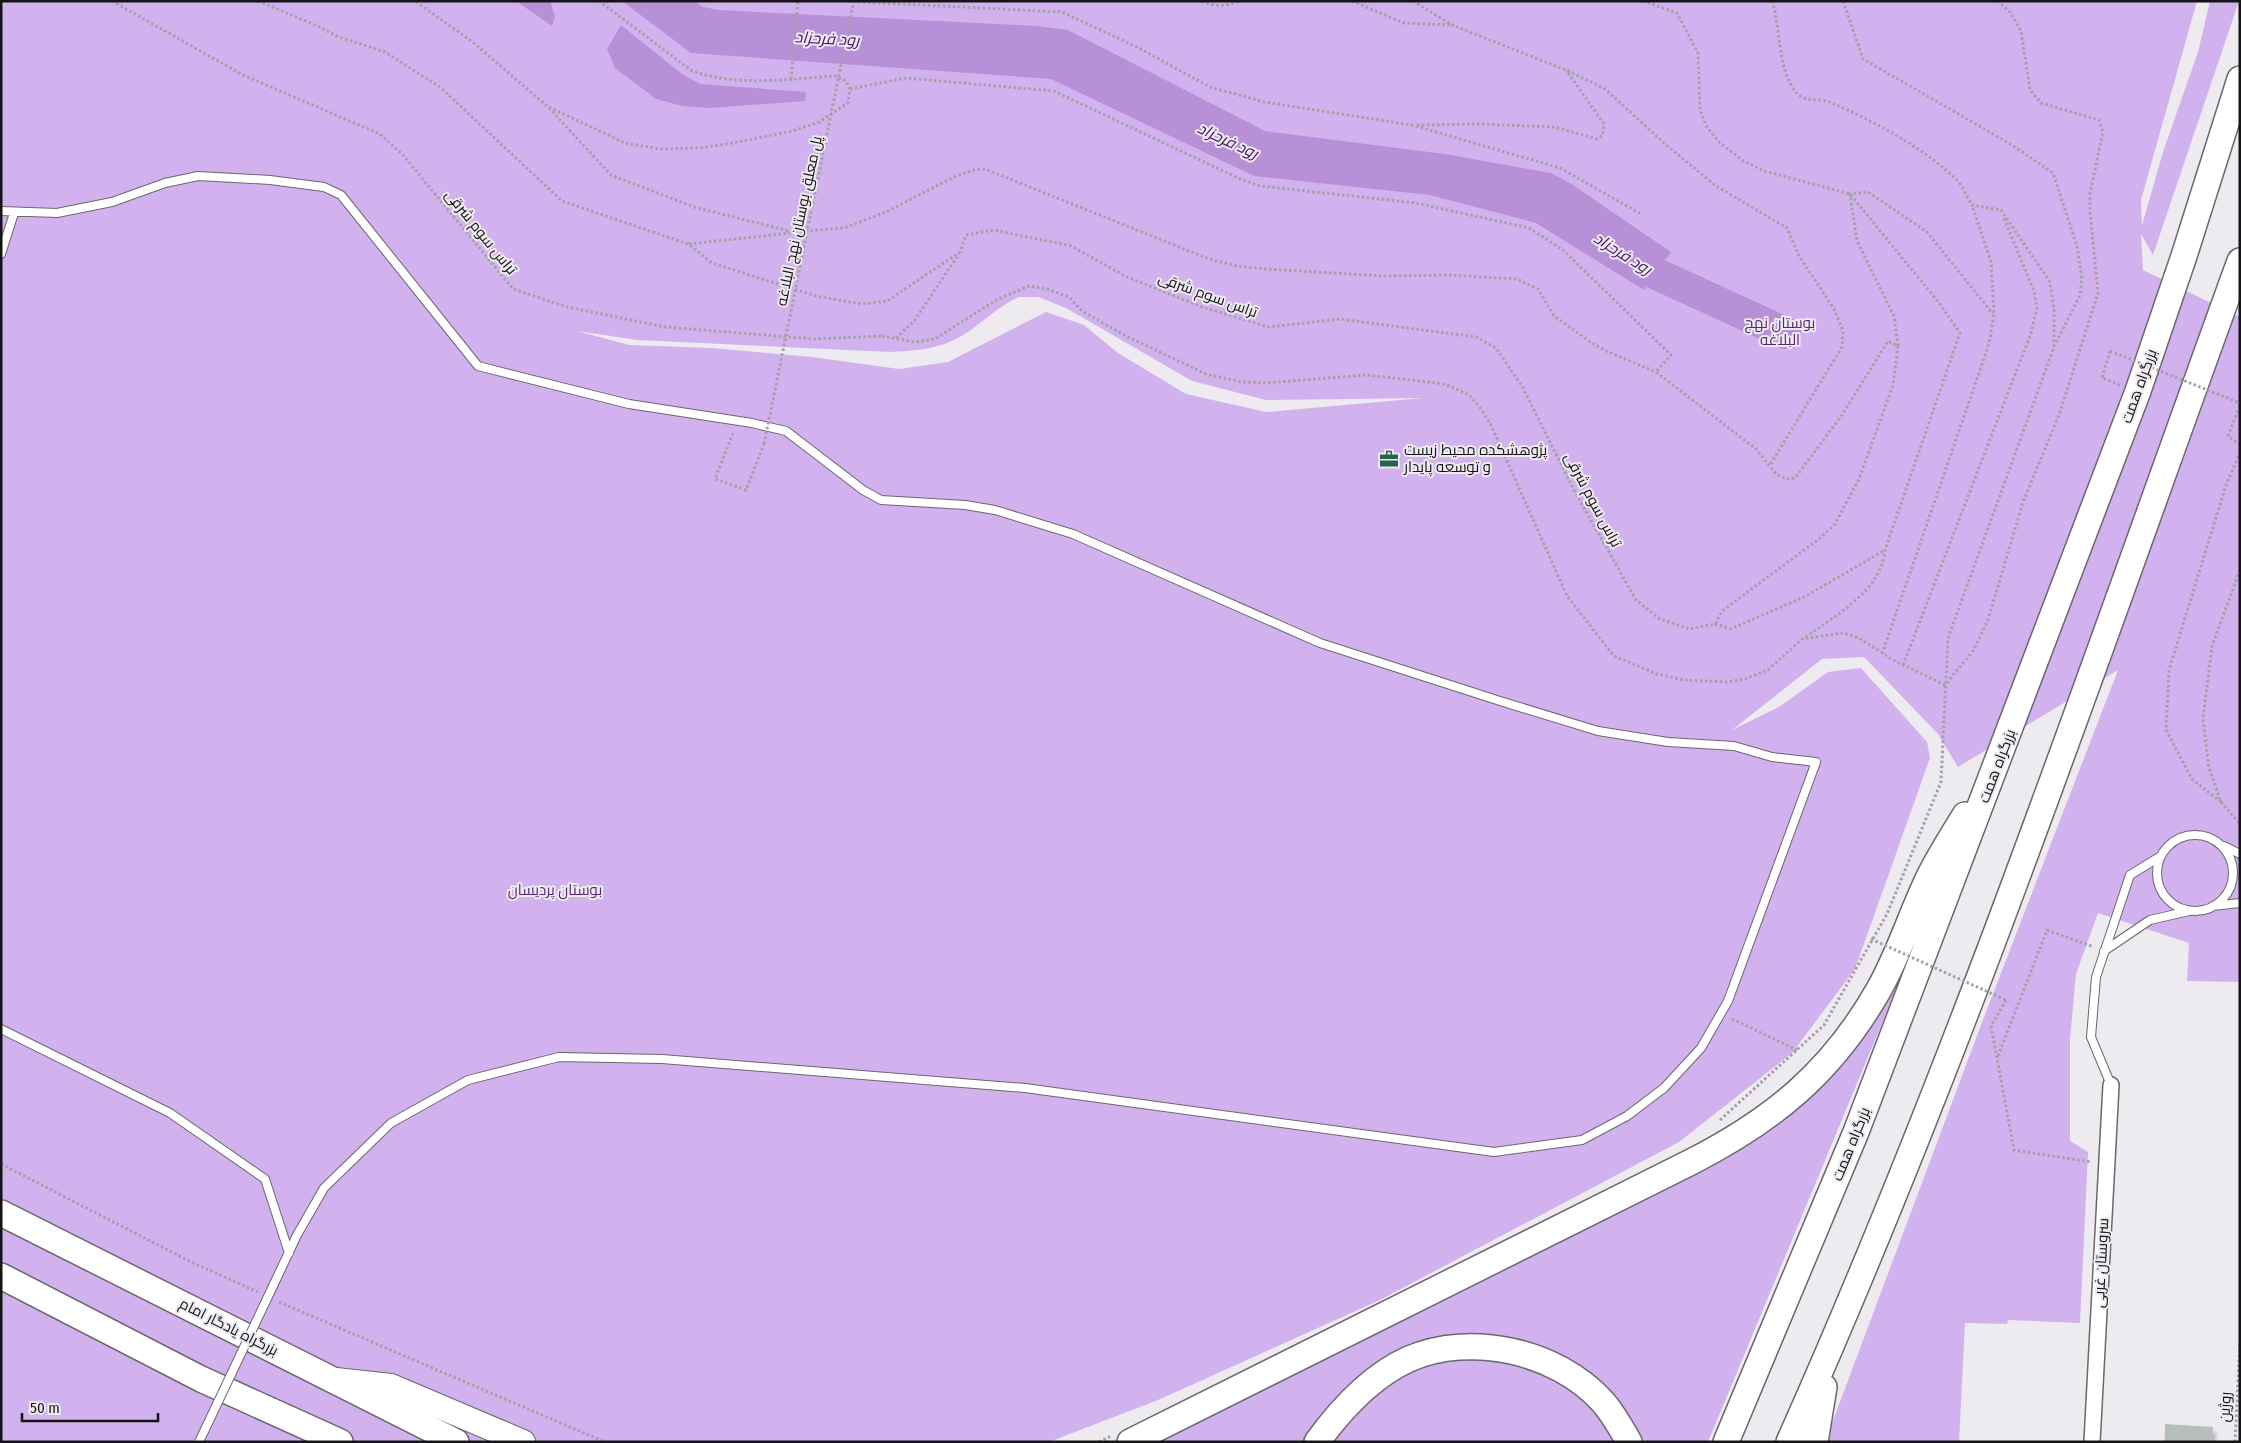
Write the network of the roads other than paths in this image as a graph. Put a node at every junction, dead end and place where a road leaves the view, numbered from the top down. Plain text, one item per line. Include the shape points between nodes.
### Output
1 (2240, 79) edge
2 (1, 211) edge
3 (14, 213) junction
4 (1, 254) edge
5 (2240, 261) edge
6 (2001, 755) junction
7 (2222, 845) junction
8 (2240, 854) edge
9 (2161, 856) junction
10 (2240, 904) edge
11 (2213, 906) junction
12 (2190, 910) junction
13 (2104, 951) junction
14 (1, 1029) edge
15 (2110, 1085) joint
16 (1, 1213) edge
17 (289, 1253) junction
18 (1, 1276) edge
19 (1830, 1352) junction
20 (328, 1379) junction
21 (289, 1418) junction
22 (199, 1442) edge
23 (308, 1442) edge
24 (340, 1442) edge
25 (456, 1442) edge
26 (523, 1442) edge
27 (1130, 1442) edge
28 (1317, 1442) edge
29 (1629, 1442) edge
30 (1726, 1442) edge
31 (1789, 1442) edge
32 (1814, 1442) edge
33 (2092, 1442) edge

1 - 6 highway, بزرگراه همت via 2138,391
2 - 3 lane
3 - 4 lane
3 - 17 lane via 57,213 112,202 165,183 198,176 324,187 341,195 478,366 629,404 737,420 786,431 881,500 995,510 1073,534 1320,643 1500,702 1598,731 1668,742 1734,746 1772,756 1816,762 1728,1002 1701,1048 1664,1088 1627,1116 1582,1140 1494,1152 1025,1088 662,1059 559,1057 468,1080 391,1122 324,1188
5 - 19 highway via 1976,990
6 - 27 highway via 1932,870 1878,990 1856,1025 1833,1057 1776,1110 1698,1158
6 - 30 highway, بزرگراه همت via 1856,1132
7 - 8 lane
7 - 9 lane via 2200,834 2188,835 2172,843
7 - 11 lane via 2233,865 2233,878 2223,899
9 - 12 lane via 2158,874 2162,891 2179,907
9 - 13 lane via 2130,875
10 - 11 lane
11 - 12 lane
12 - 13 lane via 2150,920
13 - 15 lane via 2096,977 2091,1037
14 - 17 lane via 170,1113 265,1179
15 - 33 street, سروستان غربی
16 - 20 highway, بزرگراه یادگار امام
17 - 22 lane, bridge
18 - 21 highway via 201,1379
19 - 31 highway
19 - 32 highway
20 - 25 highway, بزرگراه یادگار امام
20 - 26 main road via 391,1386
21 - 23 main road
21 - 24 highway
28 - 29 highway via 1358,1394 1409,1359 1437,1351 1483,1347 1519,1353 1574,1378 1601,1400

